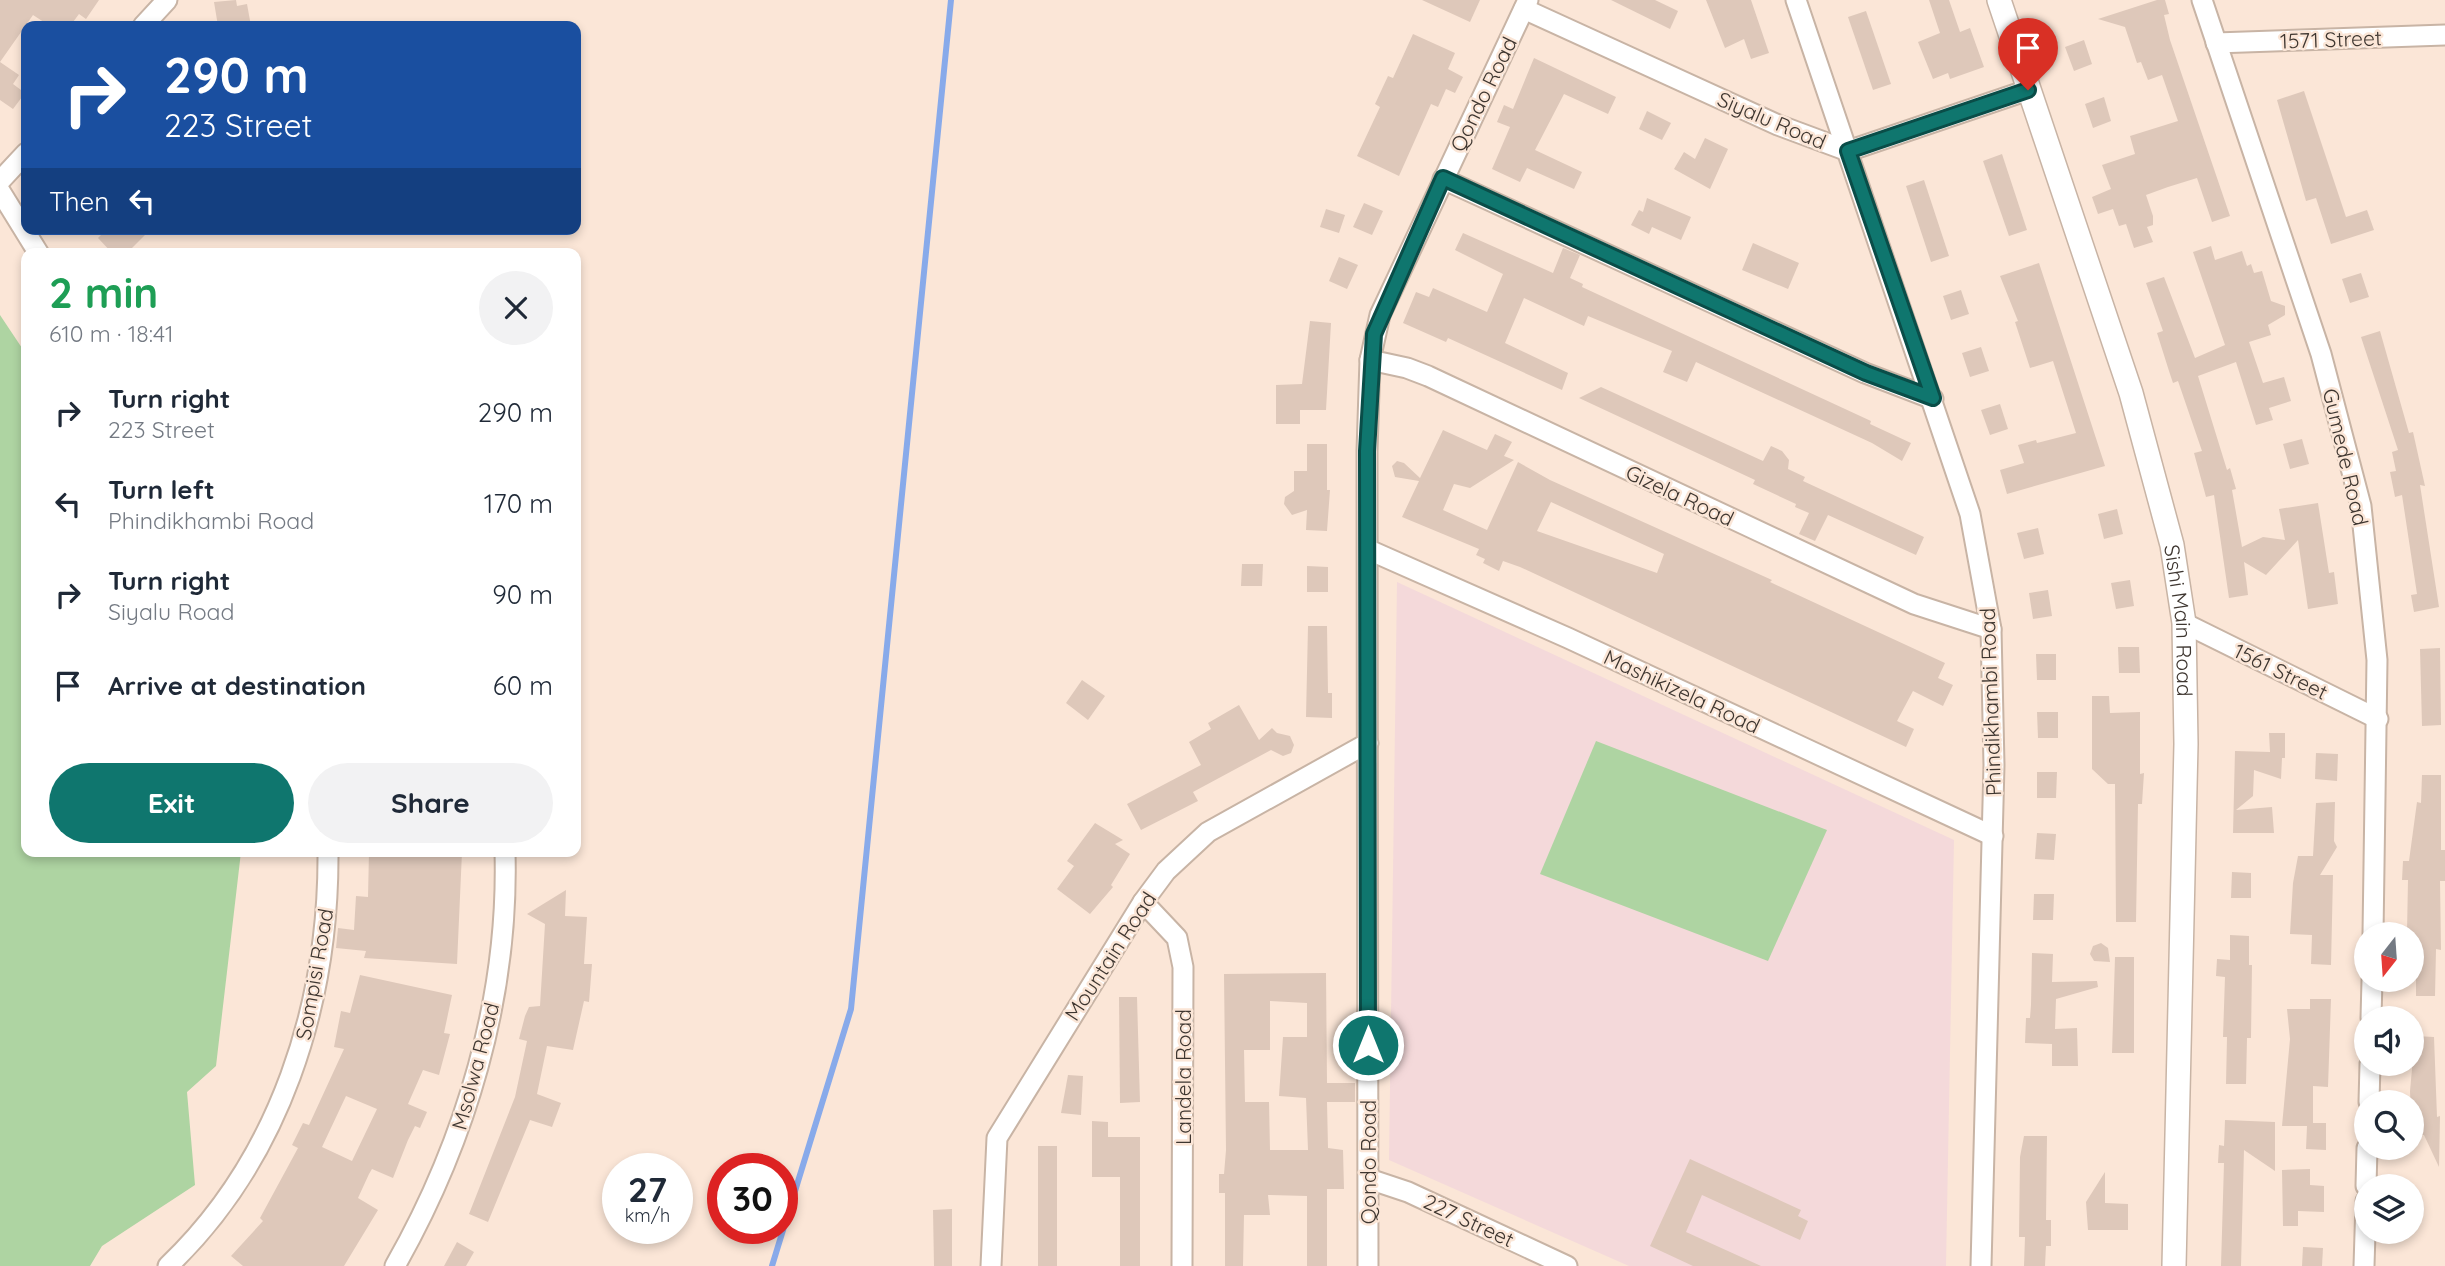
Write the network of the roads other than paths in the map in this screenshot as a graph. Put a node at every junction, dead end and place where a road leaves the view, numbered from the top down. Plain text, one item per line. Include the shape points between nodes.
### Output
1 (167, 0) edge
2 (1796, 0) edge
3 (1999, 0) edge
4 (2202, 0) edge
5 (1526, 4) edge
6 (148, 21) edge
7 (2445, 35) edge
8 (2216, 43) junction
9 (2028, 90) junction
10 (1848, 151) junction
11 (21, 158) edge
12 (1443, 178) junction
13 (0, 181) edge
14 (0, 191) edge
15 (21, 225) edge
16 (1370, 360) junction
17 (1933, 398) junction
18 (1369, 550) junction
19 (2184, 623) junction
20 (1991, 629) junction
21 (2378, 719) junction
22 (1368, 743) junction
23 (1993, 836) junction
24 (328, 857) edge
25 (505, 857) edge
26 (1143, 902) junction
27 (2373, 922) edge
28 (1368, 1179) junction
29 (2365, 1244) edge
30 (168, 1266) edge
31 (395, 1266) edge
32 (991, 1266) edge
33 (1182, 1266) edge
34 (1368, 1266) edge
35 (1567, 1266) edge
36 (1981, 1266) edge
37 (2174, 1266) edge
38 (2364, 1266) edge

1 - 6 street
2 - 10 street, Phindikhambi Road
3 - 9 street, Sishi Main Road
4 - 8 street, Gumede Road
5 - 10 street, Siyalu Road via 1778,125
5 - 12 street, Qondo Road
7 - 8 street, 1571 Street
8 - 21 street, Gumede Road via 2344,433 2361,506 2373,600
9 - 10 street, Siyalu Road
9 - 19 street, Sishi Main Road via 2135,405 2172,545
10 - 17 street, Phindikhambi Road
11 - 13 street
12 - 16 street, Qondo Road via 1380,315
12 - 17 street via 1866,373
14 - 15 street
16 - 18 street, Qondo Road
16 - 20 street, Gizela Road via 1428,376 1914,604
17 - 20 street, Phindikhambi Road via 1970,514
18 - 22 street, Qondo Road
18 - 23 street, Mashikizela Road
19 - 21 street, 1561 Street
19 - 37 street, Sishi Main Road via 2186,744
20 - 23 street, Phindikhambi Road
21 - 27 street, Gumede Road
22 - 26 street, Mountain Road via 1208,832 1166,871
22 - 28 street, Qondo Road
23 - 36 street, Phindikhambi Road
24 - 30 street, Sompisi Road via 322,950 291,1076 251,1164 192,1243
25 - 31 street, Msolwa Road via 495,992 470,1098 443,1169
26 - 32 street, Mountain Road via 997,1138
26 - 33 street, Landela Road via 1177,938 1182,967
28 - 34 street, Qondo Road
28 - 35 street, 227 Street via 1408,1192
29 - 38 street

